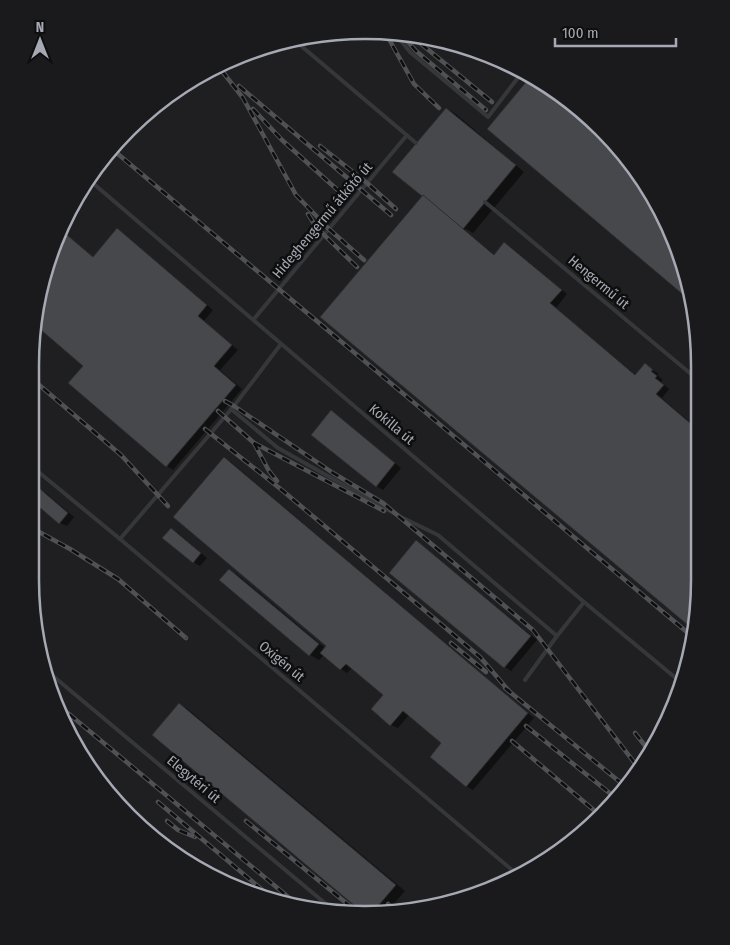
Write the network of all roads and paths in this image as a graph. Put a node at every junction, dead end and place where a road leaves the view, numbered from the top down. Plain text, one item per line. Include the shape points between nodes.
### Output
1 (401, 41) edge
2 (301, 45) edge
3 (519, 77) edge
4 (407, 135) junction
5 (416, 143) dead end
6 (94, 184) edge
7 (486, 202) dead end
8 (254, 319) junction
9 (281, 344) junction
10 (691, 374) edge
11 (231, 409) junction
12 (39, 472) edge
13 (120, 539) junction
14 (584, 602) junction
15 (557, 636) junction
16 (54, 676) edge
17 (676, 678) edge
18 (525, 680) dead end
19 (513, 871) edge
20 (325, 903) edge

1 - 3 lane via 410,52 488,117
2 - 4 lane
4 - 5 lane
4 - 8 lane, Hideghengermű átkötő út
6 - 8 lane, Kokilla út
7 - 10 lane, Hengermű út
8 - 9 lane, Kokilla út
9 - 11 lane
9 - 14 lane, Kokilla út
11 - 13 lane
11 - 15 lane via 278,448 438,535
12 - 13 lane, Oxigén út
13 - 19 lane, Oxigén út
14 - 15 lane
14 - 17 lane, Kokilla út
15 - 18 lane
16 - 20 lane, Elegytéri út

